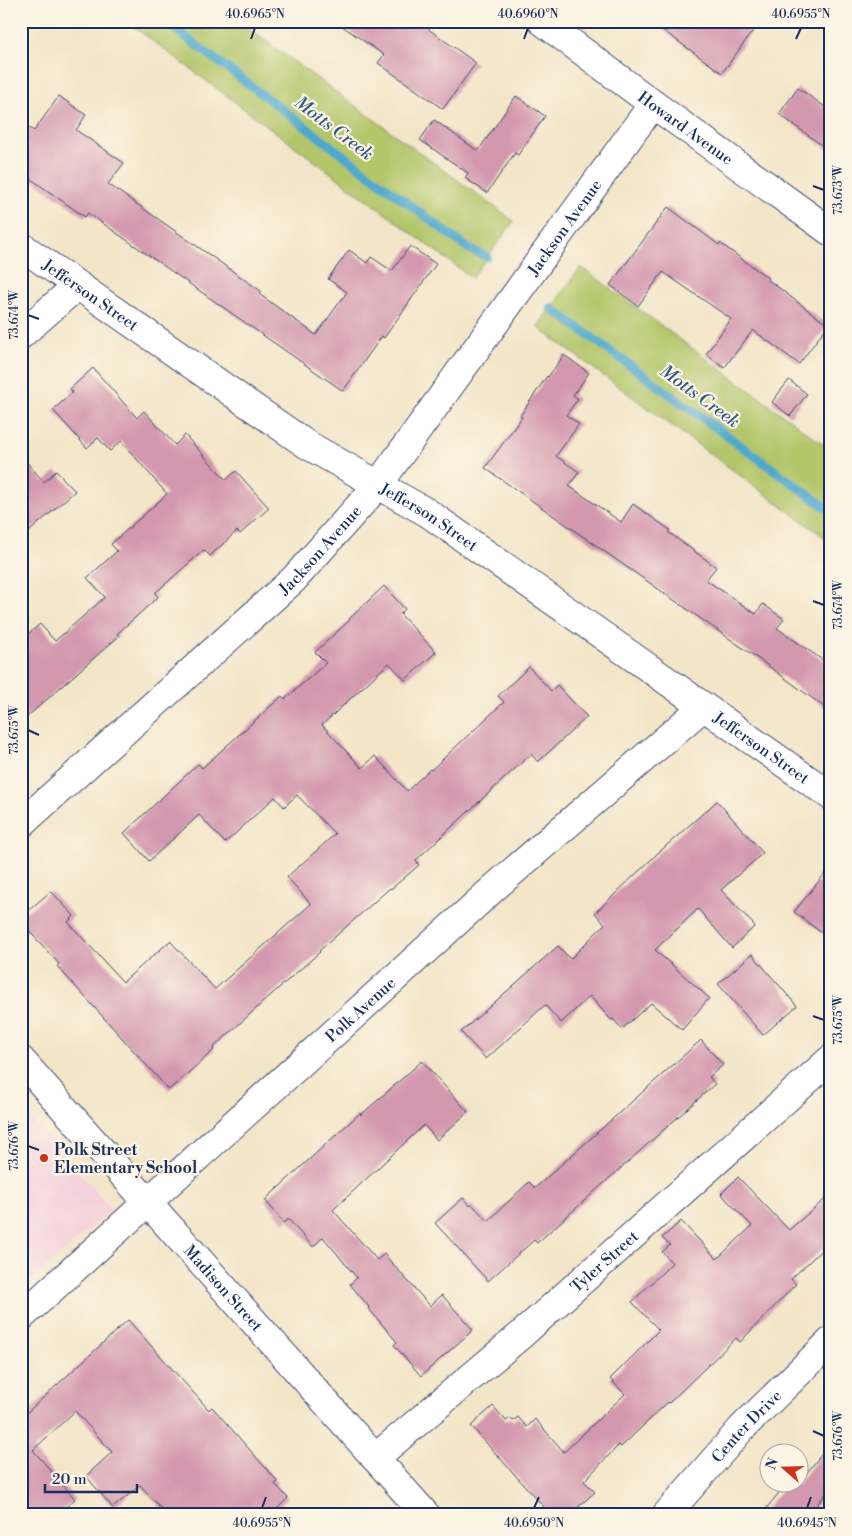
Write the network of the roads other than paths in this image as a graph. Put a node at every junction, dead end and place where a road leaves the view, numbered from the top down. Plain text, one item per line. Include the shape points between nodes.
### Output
1 (542, 21) edge
2 (653, 104) junction
3 (831, 232) edge
4 (21, 246) edge
5 (78, 285) junction
6 (21, 335) edge
7 (378, 485) junction
8 (704, 707) junction
9 (831, 796) edge
10 (21, 824) edge
11 (831, 1059) edge
12 (21, 1060) edge
13 (148, 1202) junction
14 (21, 1317) edge
15 (831, 1341) edge
16 (375, 1458) junction
17 (426, 1515) edge
18 (666, 1515) edge

1 - 2 street, Howard Avenue
2 - 3 street, Howard Avenue
2 - 7 street, Jackson Avenue
4 - 5 street, Jefferson Street
5 - 6 street
5 - 7 street, Jefferson Street via 306,444
7 - 8 street, Jefferson Street via 428,513
7 - 10 street, Jackson Avenue via 294,580
8 - 9 street, Jefferson Street
8 - 13 street, Polk Avenue via 495,887
11 - 16 street, Tyler Street via 521,1335
12 - 13 street, Madison Street
13 - 14 street, Polk Avenue
13 - 16 street, Madison Street
15 - 18 street, Center Drive via 742,1428
16 - 17 street, Madison Street

